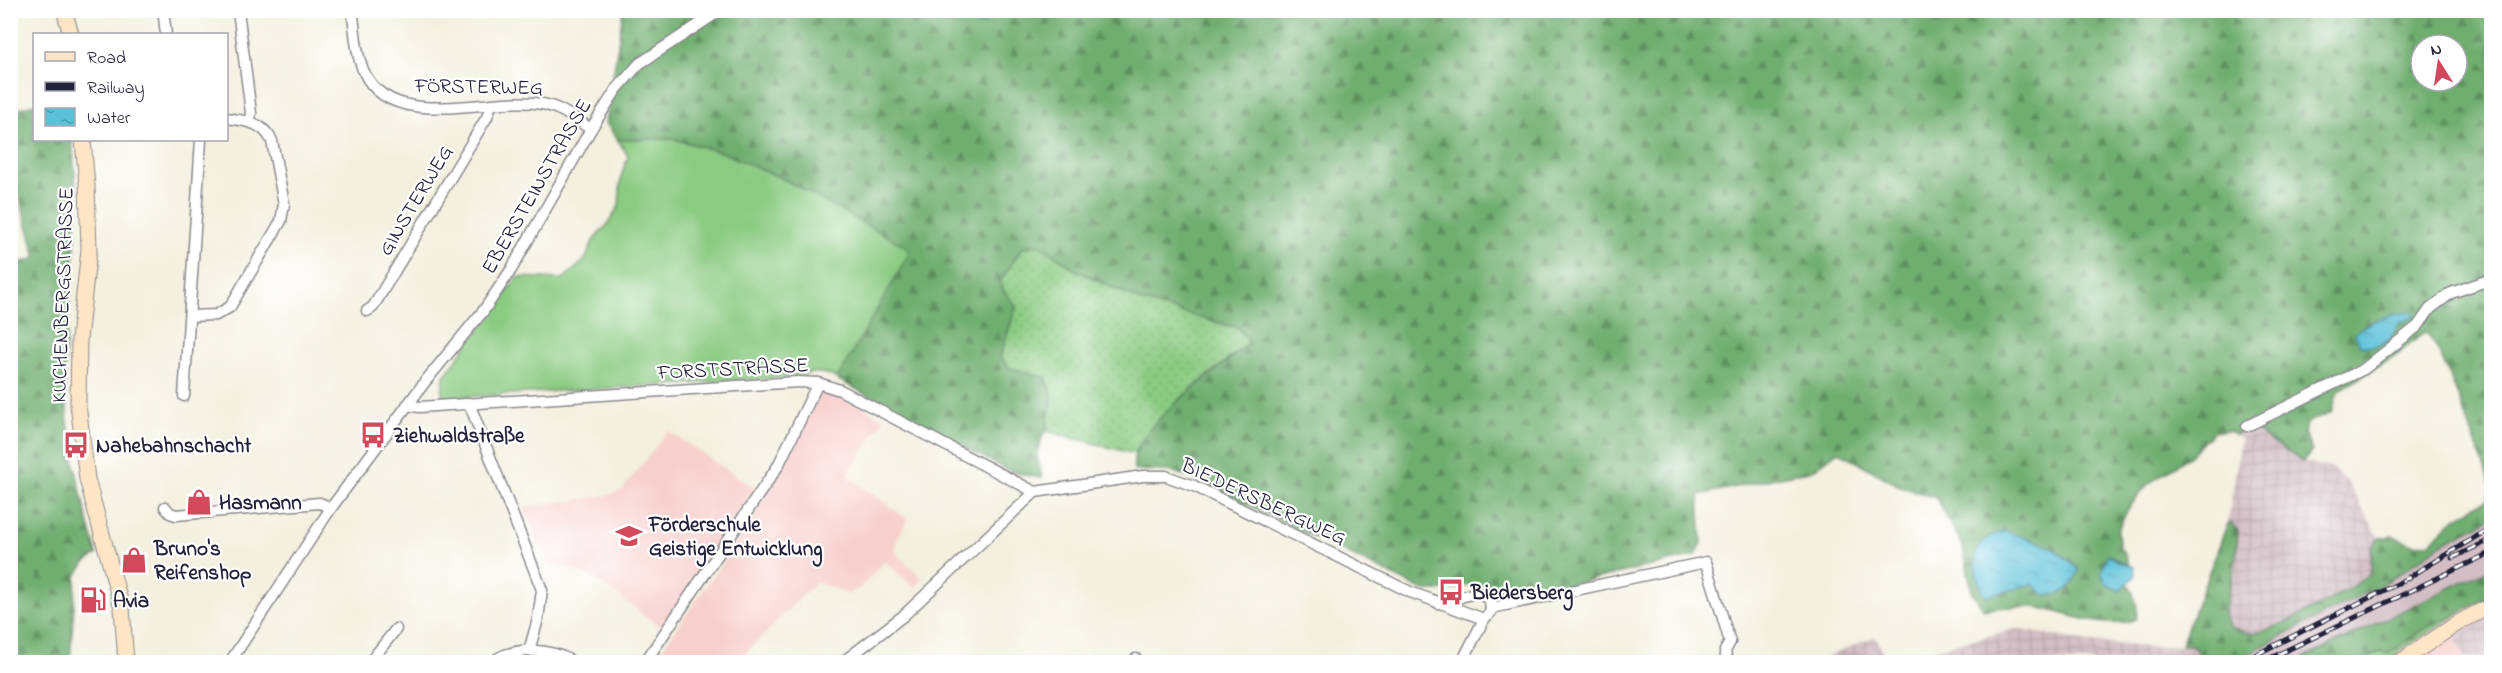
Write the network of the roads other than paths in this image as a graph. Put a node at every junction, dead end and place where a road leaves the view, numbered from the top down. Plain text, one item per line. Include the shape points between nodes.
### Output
1 (64, 10) edge
2 (163, 10) edge
3 (238, 10) edge
4 (352, 10) edge
5 (721, 10) edge
6 (71, 33) edge
7 (166, 33) edge
8 (491, 105) junction
9 (228, 118) edge
10 (250, 122) junction
11 (591, 129) junction
12 (83, 141) edge
13 (201, 141) edge
14 (2492, 279) edge
15 (367, 311) dead end
16 (190, 316) junction
17 (818, 383) junction
18 (184, 396) dead end
19 (469, 403) junction
20 (407, 405) junction
21 (2247, 426) dead end
22 (1035, 492) junction
23 (165, 507) dead end
24 (331, 508) junction
25 (1437, 603) junction
26 (2492, 605) edge
27 (1492, 608) junction
28 (1484, 620) junction
29 (396, 629) dead end
30 (529, 651) junction
31 (126, 663) edge
32 (230, 663) edge
33 (370, 663) edge
34 (493, 663) edge
35 (573, 663) edge
36 (645, 663) edge
37 (843, 663) edge
38 (1462, 663) edge
39 (1727, 663) edge
40 (2400, 663) edge

1 - 6 main road
2 - 7 street
3 - 10 street
4 - 8 street, FÖRSTERWEG via 360,61 368,78 383,94 402,103 431,108
5 - 11 street, EBERSTEINSTRASSE via 639,64 616,90
8 - 11 street, FÖRSTERWEG via 543,104
8 - 15 street, GINSTERWEG via 488,117 410,248
9 - 10 street
10 - 16 street via 268,133 272,141 284,204 281,221 230,306 216,315
11 - 20 street, EBERSTEINSTRASSE via 511,270 484,310
12 - 31 main road, KUCHENBERGSTRASSE via 89,250 79,339 78,404 87,479 122,608
13 - 16 street
14 - 21 street via 2451,293 2430,309 2418,326 2364,369
16 - 18 street
17 - 19 street, FORSTSTRASSE
17 - 22 street, FORSTSTRASSE via 840,390
17 - 36 street via 777,466
19 - 20 street, FORSTSTRASSE
19 - 30 street via 542,590
20 - 24 street
22 - 25 street, BIEDERSBERGWEG via 1143,476 1174,478
22 - 37 street via 903,616
23 - 24 street via 176,515 320,503
24 - 32 street
25 - 27 street via 1475,593 1487,597
25 - 28 street, BIEDERSBERGWEG
26 - 40 main road
27 - 28 street
27 - 39 street via 1706,562 1730,642 1725,651
28 - 38 street
29 - 33 street
30 - 34 street via 510,654
30 - 35 street via 563,656

